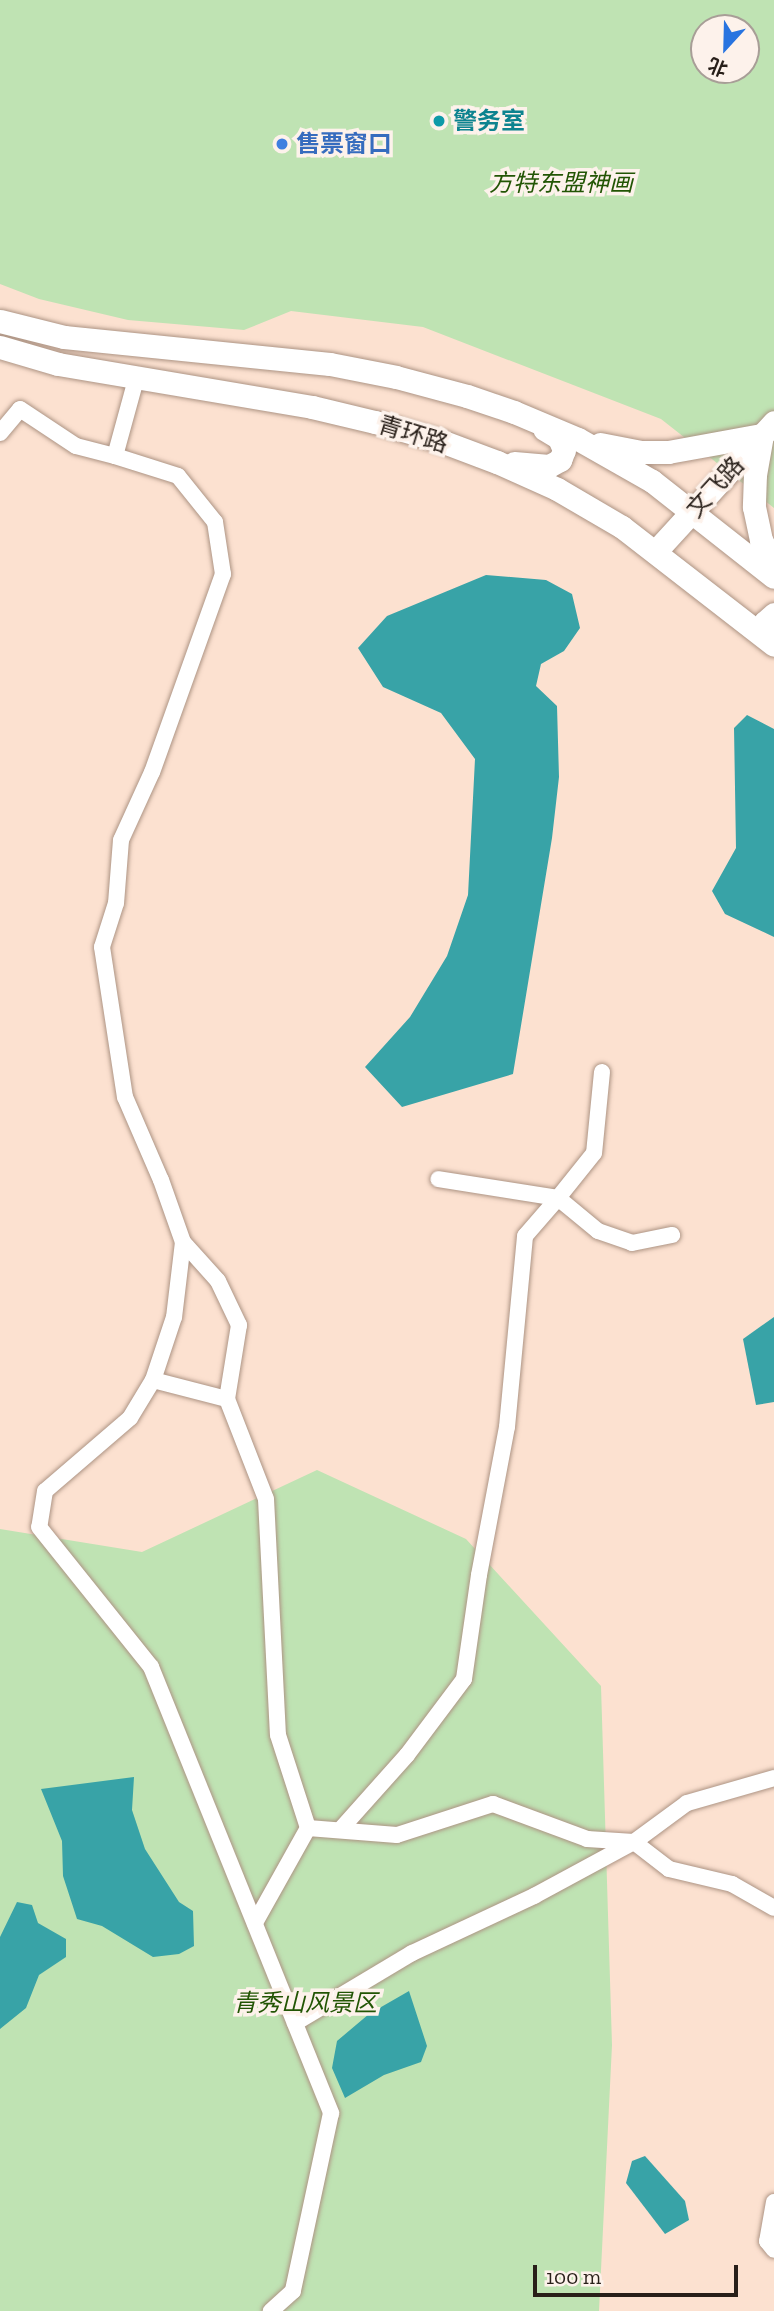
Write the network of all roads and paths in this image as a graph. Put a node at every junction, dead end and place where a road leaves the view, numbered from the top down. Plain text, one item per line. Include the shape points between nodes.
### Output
1 (0, 321) edge
2 (0, 347) edge
3 (136, 379) junction
4 (514, 412) junction
5 (768, 428) edge
6 (0, 433) edge
7 (578, 439) junction
8 (115, 456) junction
9 (497, 462) junction
10 (692, 512) junction
11 (656, 552) junction
12 (774, 563) edge
13 (774, 577) edge
14 (774, 614) edge
15 (774, 632) edge
16 (774, 645) edge
17 (602, 1072) dead end
18 (438, 1179) dead end
19 (558, 1198) junction
20 (672, 1235) dead end
21 (183, 1242) junction
22 (153, 1380) junction
23 (227, 1399) junction
24 (770, 1784) edge
25 (308, 1828) junction
26 (340, 1830) junction
27 (634, 1842) junction
28 (774, 1908) edge
29 (255, 1923) junction
30 (295, 2023) junction
31 (774, 2202) edge
32 (774, 2250) edge
33 (271, 2311) edge

1 - 4 main road, 青环路 via 64,337 330,365 396,377
2 - 3 main road, 青环路
3 - 8 street
3 - 9 main road, 青环路 via 363,419 441,440
4 - 7 main road, 青环路
4 - 9 main road via 559,438 564,450 560,460 549,466
5 - 7 main road via 668,452 641,452
5 - 10 main road, 文飞路
5 - 12 main road via 755,474 754,507 761,540
6 - 8 street via 20,409 76,446
7 - 10 main road, 青环路 via 652,481
8 - 21 street via 178,477 215,522 223,574 152,772 121,840 116,903 102,947 125,1097
9 - 11 main road, 青环路 via 557,489
10 - 11 main road, 文飞路
10 - 13 main road, 青环路
11 - 16 main road, 青环路
14 - 15 main road via 765,622
17 - 19 street via 594,1153
18 - 19 street
19 - 20 street via 598,1231 632,1243
19 - 26 street via 525,1236 507,1427 464,1679 407,1755
21 - 22 street via 174,1317
21 - 23 street via 218,1281 240,1325
22 - 23 street
22 - 29 street via 130,1418 45,1491 39,1527 150,1667
23 - 25 street via 267,1499 278,1735
24 - 27 street via 687,1803
25 - 26 street
25 - 29 street
26 - 27 street via 397,1835 493,1804 587,1839
27 - 28 street via 668,1869 732,1884
27 - 30 street via 534,1896 412,1953
29 - 30 street
30 - 33 street via 331,2113 293,2291
31 - 32 street via 767,2241

